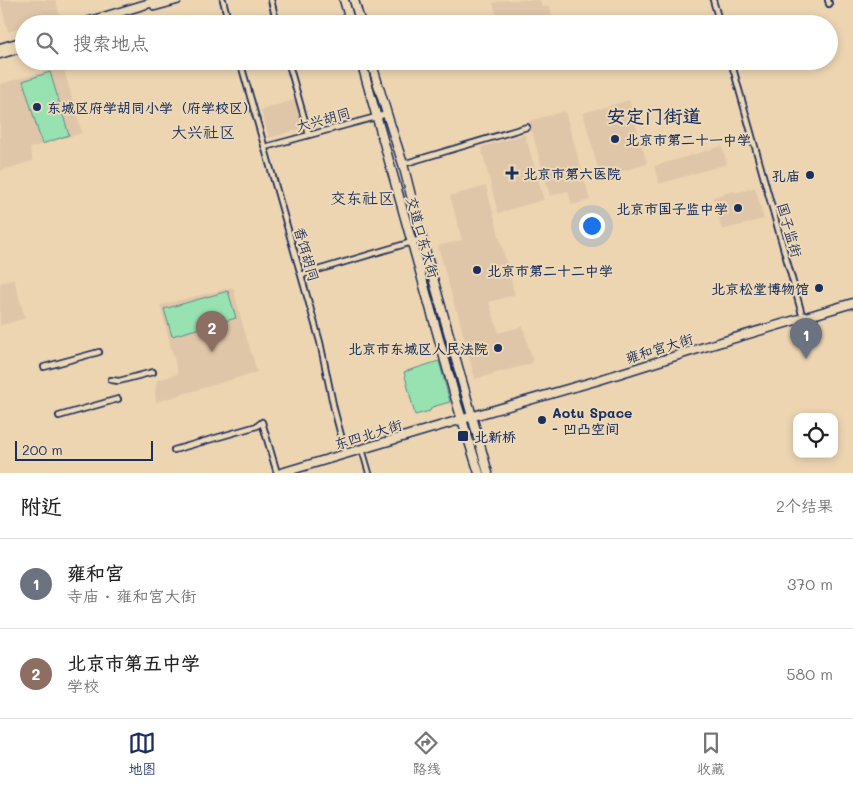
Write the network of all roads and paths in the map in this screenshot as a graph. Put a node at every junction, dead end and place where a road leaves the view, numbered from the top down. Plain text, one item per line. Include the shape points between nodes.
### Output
1 (160, 0) edge
2 (178, 0) edge
3 (223, 0) edge
4 (271, 0) edge
5 (344, 0) edge
6 (354, 0) edge
7 (713, 0) edge
8 (110, 15) edge
9 (128, 15) edge
10 (227, 15) edge
11 (275, 15) edge
12 (348, 15) edge
13 (358, 15) edge
14 (717, 15) edge
15 (15, 44) edge
16 (0, 48) edge
17 (15, 50) edge
18 (0, 54) edge
19 (243, 70) edge
20 (291, 70) edge
21 (363, 70) edge
22 (374, 70) edge
23 (734, 70) edge
24 (386, 114) junction
25 (376, 117) junction
26 (528, 127) dead end
27 (309, 135) junction
28 (265, 147) junction
29 (403, 164) junction
30 (422, 239) junction
31 (412, 242) junction
32 (301, 275) junction
33 (853, 303) edge
34 (803, 318) junction
35 (99, 352) dead end
36 (44, 367) dead end
37 (154, 372) dead end
38 (111, 380) dead end
39 (118, 399) dead end
40 (59, 416) dead end
41 (472, 416) junction
42 (463, 418) junction
43 (362, 449) junction
44 (174, 450) dead end
45 (346, 454) junction
46 (276, 473) edge
47 (281, 473) edge
48 (369, 473) edge
49 (479, 473) edge
50 (488, 473) edge

1 - 8 main road
2 - 9 main road
3 - 10 street
4 - 11 street
5 - 12 main road
6 - 13 main road
7 - 14 street
15 - 16 main road
17 - 18 main road
19 - 28 street, 香饵胡同
20 - 27 street
21 - 25 main road, 交道口东大街
22 - 24 main road, 交道口东大街
23 - 34 street, 国子监街
24 - 25 street, 大兴胡同
24 - 29 main road, 交道口东大街
25 - 27 street, 大兴胡同
25 - 31 main road, 交道口东大街
26 - 29 street
27 - 28 street, 大兴胡同
28 - 32 street, 香饵胡同
29 - 30 main road, 交道口东大街
30 - 31 street
30 - 41 main road, 交道口东大街
31 - 32 street
31 - 42 main road, 交道口东大街
32 - 45 street, 香饵胡同
33 - 34 main road, 雍和宫大街
34 - 41 main road, 雍和宫大街
35 - 36 street
37 - 38 street
39 - 40 street
41 - 42 main road, 雍和宫大街
41 - 50 main road, 交道口东大街
42 - 43 main road, 东四北大街
42 - 49 main road, 交道口东大街
43 - 45 main road, 东四北大街
43 - 48 street
44 - 46 street via 262,422
45 - 47 main road, 东四北大街

